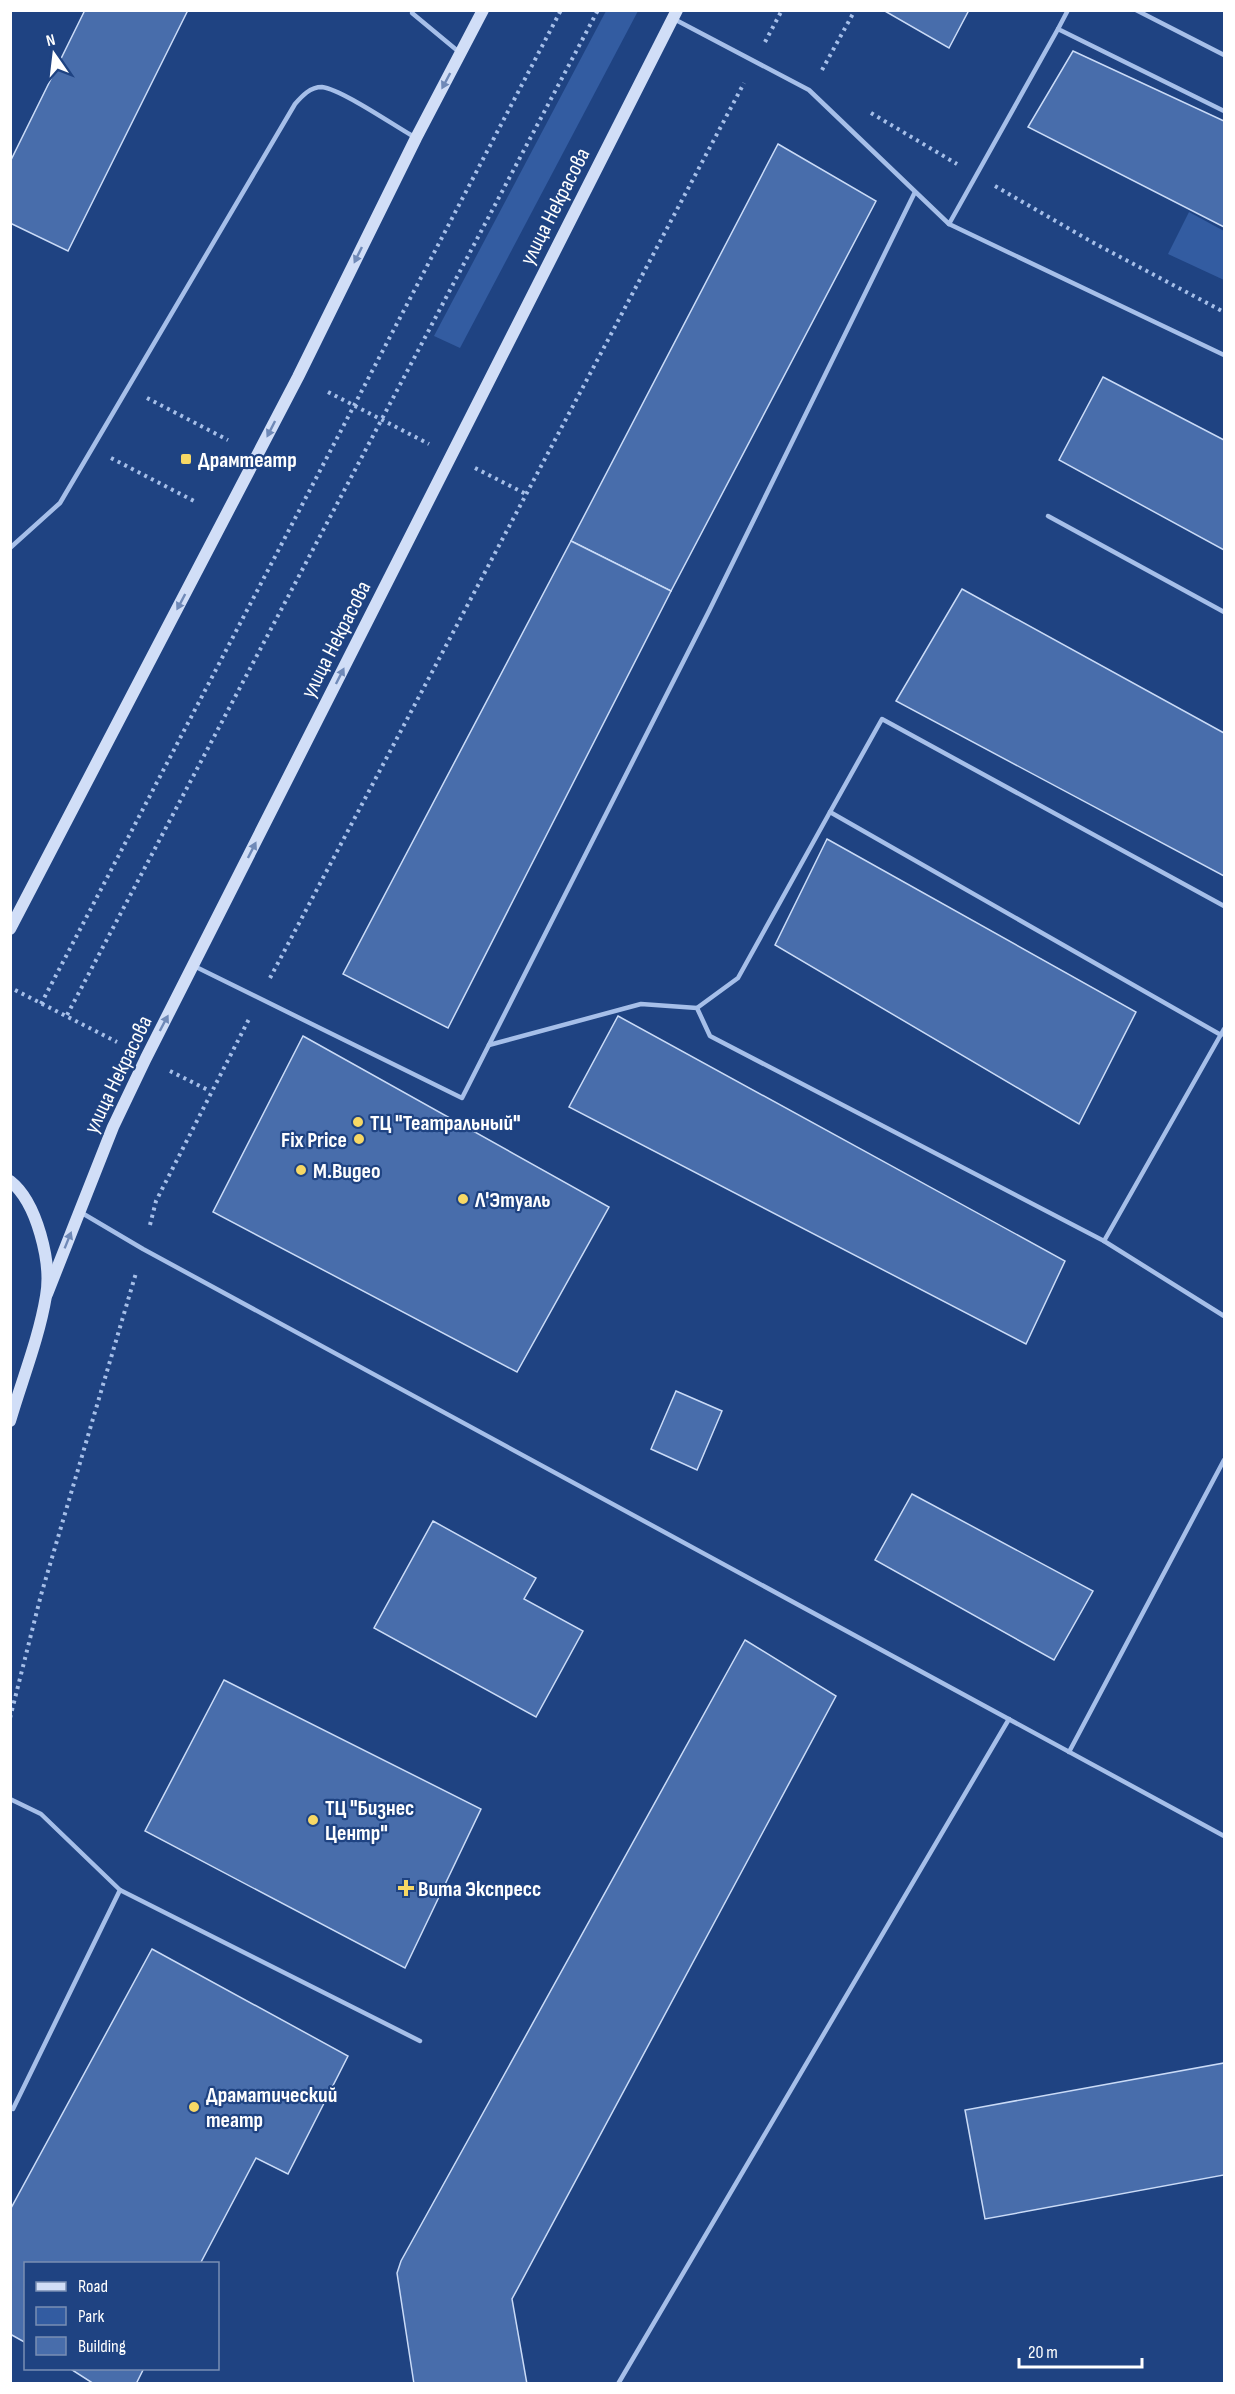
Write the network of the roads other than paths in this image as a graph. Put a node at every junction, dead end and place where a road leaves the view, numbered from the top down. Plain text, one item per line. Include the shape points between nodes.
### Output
1 (413, 10) edge
2 (483, 10) edge
3 (1068, 10) edge
4 (1136, 10) edge
5 (675, 14) edge
6 (1058, 29) junction
7 (460, 54) junction
8 (1224, 55) edge
9 (1224, 111) edge
10 (416, 138) junction
11 (915, 192) junction
12 (949, 224) junction
13 (1224, 355) edge
14 (1048, 516) dead end
15 (10, 548) edge
16 (1224, 612) edge
17 (830, 812) junction
18 (1224, 906) edge
19 (10, 929) edge
20 (194, 965) junction
21 (697, 1008) junction
22 (1224, 1029) edge
23 (1221, 1035) junction
24 (489, 1046) junction
25 (10, 1180) edge
26 (80, 1211) junction
27 (1104, 1241) junction
28 (47, 1294) junction
29 (1224, 1316) edge
30 (10, 1421) edge
31 (1224, 1460) edge
32 (1009, 1719) junction
33 (1069, 1752) junction
34 (10, 1799) edge
35 (1224, 1836) edge
36 (120, 1890) junction
37 (420, 2041) dead end
38 (13, 2109) dead end
39 (618, 2384) edge

1 - 7 lane
2 - 7 main road
3 - 6 lane
4 - 8 lane
5 - 11 lane via 809,90
20 -> 5 main road, улица Некрасова
6 - 9 lane
6 - 12 lane
7 -> 10 main road
10 - 15 lane via 336,92 321,87 306,92 295,104 60,503
10 -> 19 main road via 298,376
11 - 12 lane
11 - 24 lane
12 - 13 lane
14 - 16 lane
17 - 18 lane via 882,719
17 - 21 lane via 738,978
17 - 23 lane
20 - 24 lane via 462,1098
26 -> 20 main road, улица Некрасова via 112,1127
21 - 24 lane via 642,1004
21 - 27 lane via 711,1036
22 - 23 lane
23 - 27 lane
25 - 28 main road, улица Некрасова via 34,1211 43,1242
28 -> 26 main road, улица Некрасова
26 - 32 lane via 143,1249
27 - 29 lane
28 - 30 main road, улица Некрасова
31 - 33 lane
32 - 33 lane
32 - 39 lane
33 - 35 lane
34 - 36 lane via 41,1814
36 - 37 lane
36 - 38 lane

